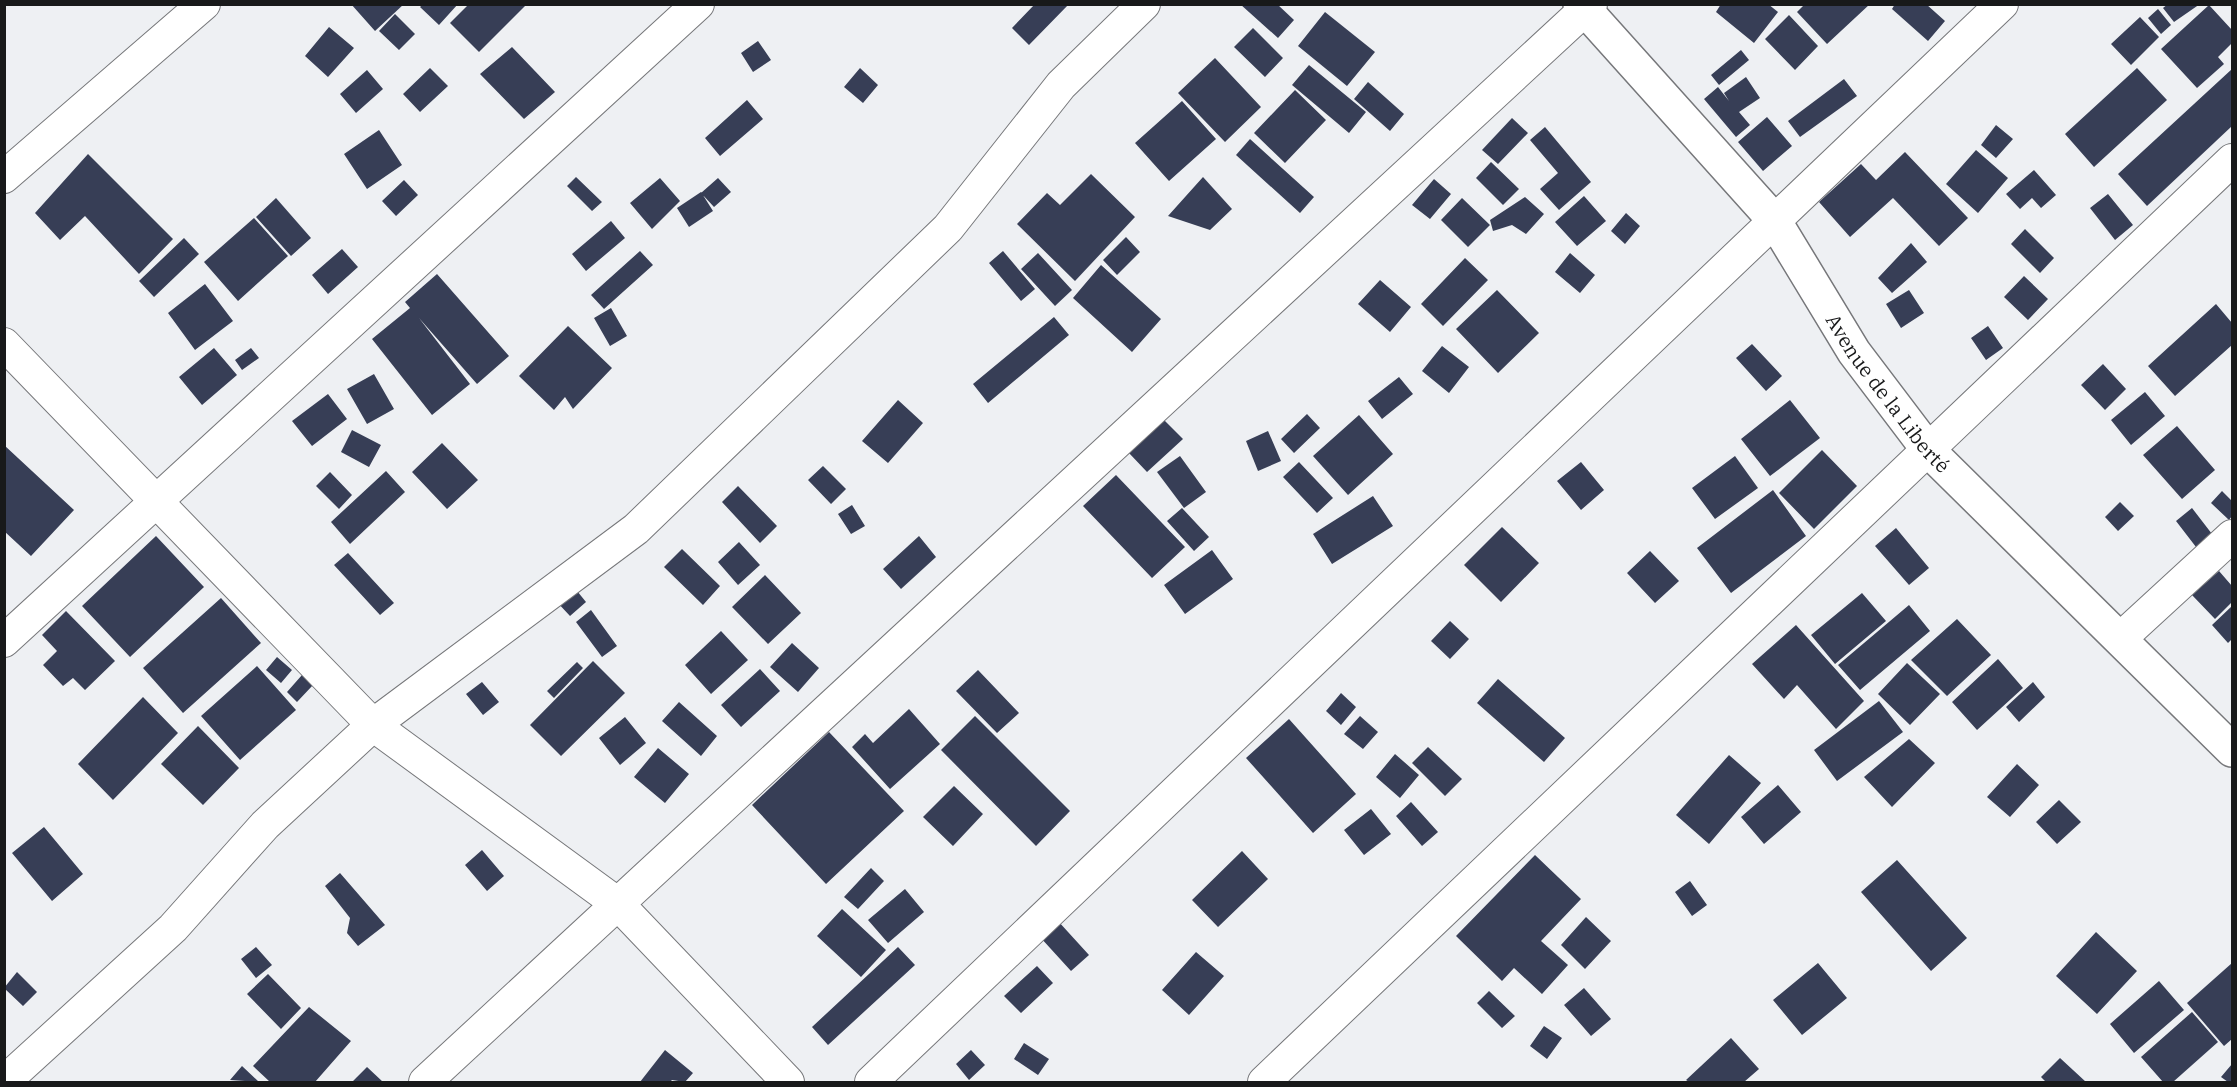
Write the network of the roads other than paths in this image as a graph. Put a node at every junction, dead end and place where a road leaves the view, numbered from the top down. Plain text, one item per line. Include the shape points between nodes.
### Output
1 (204, 4) edge
2 (698, 4) edge
3 (1144, 4) edge
4 (2002, 4) edge
5 (1586, 6) edge
6 (2232, 160) edge
7 (4, 177) edge
8 (1774, 220) junction
9 (4, 344) edge
10 (1929, 451) junction
11 (156, 502) junction
12 (2232, 536) edge
13 (2121, 638) junction
14 (4, 641) edge
15 (373, 725) junction
16 (2229, 739) edge
17 (618, 904) junction
18 (4, 1082) edge
19 (424, 1083) edge
20 (788, 1083) edge
21 (871, 1083) edge
22 (1264, 1083) edge

1 - 7 street
2 - 11 street
3 - 15 street via 1061,85 948,228 636,529
4 - 8 street
5 - 8 street, Avenue de la Liberté
5 - 17 street
6 - 10 street
8 - 10 street, Avenue de la Liberté via 1854,352
8 - 21 street
9 - 11 street
10 - 13 street, Avenue de la Liberté
10 - 22 street
11 - 14 street
11 - 15 street
12 - 13 street
13 - 16 street, Avenue de la Liberté
15 - 17 street
15 - 18 street via 265,825 173,928
17 - 19 street
17 - 20 street

